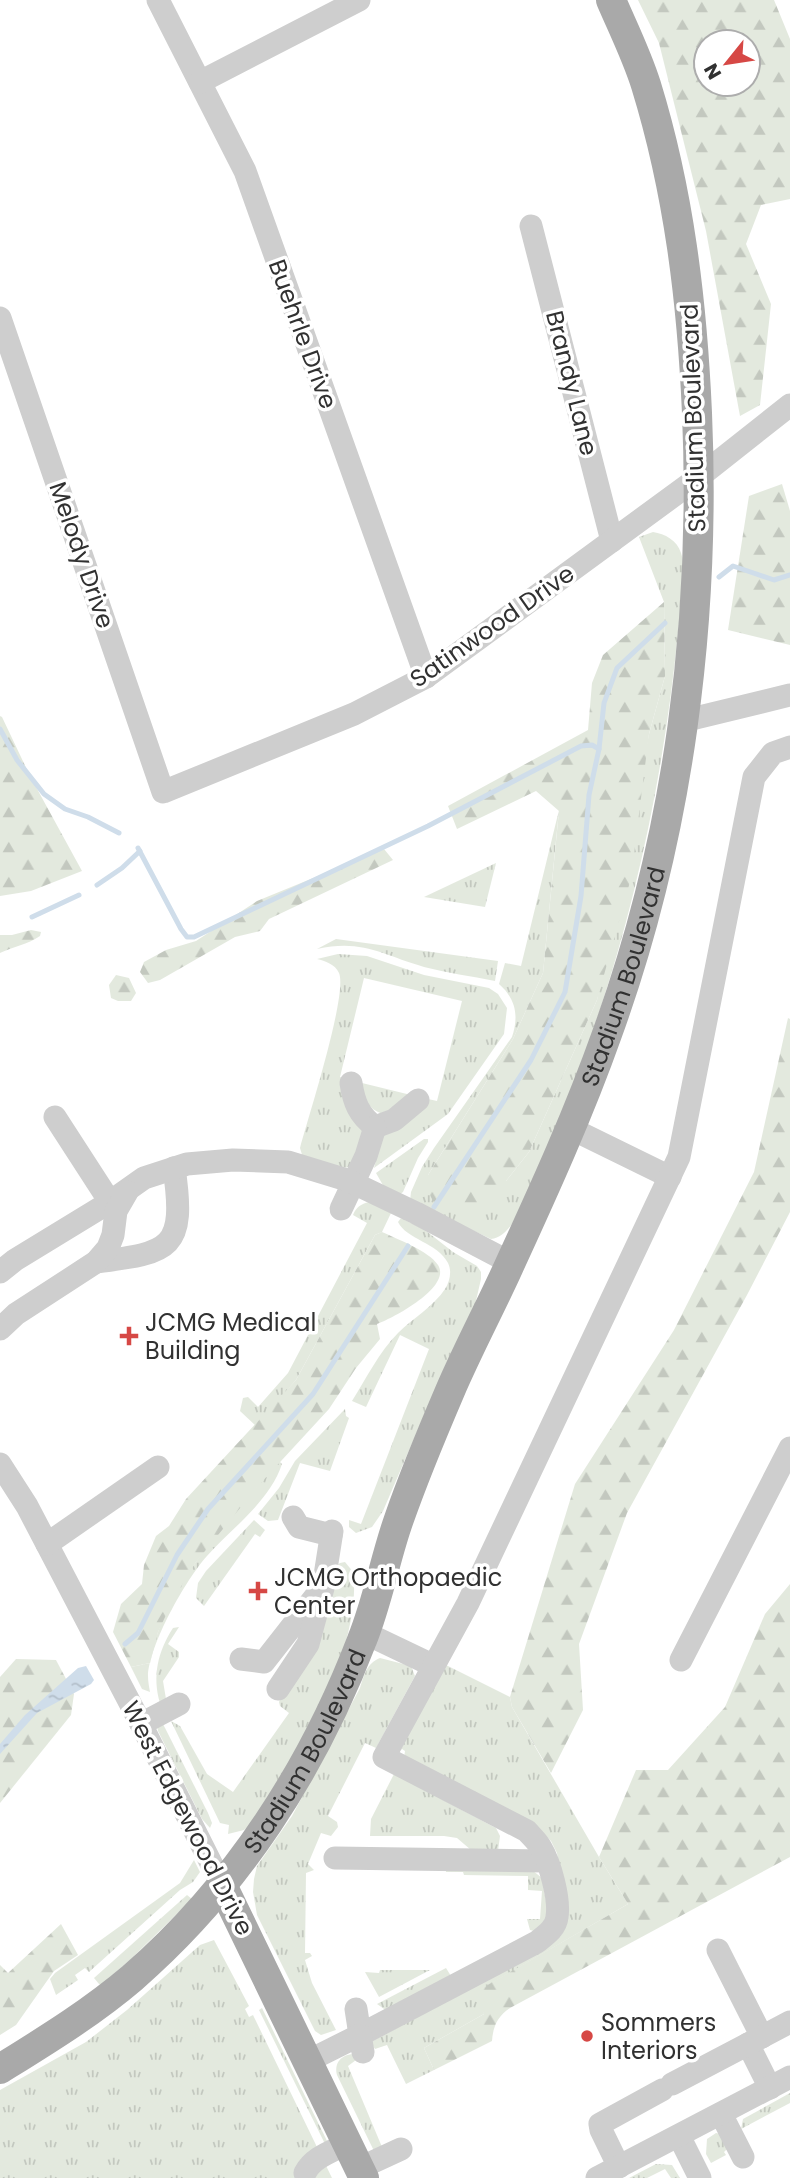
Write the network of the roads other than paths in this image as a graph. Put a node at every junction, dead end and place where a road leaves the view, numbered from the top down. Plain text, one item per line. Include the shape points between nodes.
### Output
1 (158, 0) edge
2 (359, 0) edge
3 (611, 0) edge
4 (200, 82) junction
5 (531, 226) dead end
6 (0, 318) edge
7 (790, 405) edge
8 (699, 477) junction
9 (612, 541) junction
10 (426, 677) junction
11 (789, 697) edge
12 (683, 721) junction
13 (790, 747) edge
14 (163, 792) joint
15 (351, 1083) dead end
16 (418, 1100) dead end
17 (55, 1118) dead end
18 (375, 1127) junction
19 (570, 1128) junction
20 (174, 1168) junction
21 (670, 1177) junction
22 (354, 1184) junction
23 (120, 1195) junction
24 (341, 1209) dead end
25 (96, 1262) junction
26 (511, 1263) junction
27 (0, 1272) edge
28 (0, 1329) edge
29 (790, 1448) edge
30 (0, 1464) edge
31 (158, 1467) dead end
32 (293, 1517) dead end
33 (47, 1544) junction
34 (323, 1588) junction
35 (365, 1633) junction
36 (241, 1659) dead end
37 (681, 1660) dead end
38 (432, 1665) junction
39 (278, 1689) dead end
40 (179, 1704) dead end
41 (141, 1724) junction
42 (506, 1822) junction
43 (335, 1858) dead end
44 (506, 1860) junction
45 (546, 1861) junction
46 (222, 1885) junction
47 (719, 1950) dead end
48 (356, 2009) dead end
49 (790, 2022) edge
50 (755, 2041) junction
51 (362, 2043) junction
52 (308, 2062) junction
53 (0, 2069) edge
54 (790, 2077) edge
55 (770, 2088) junction
56 (721, 2114) junction
57 (679, 2136) junction
58 (401, 2149) dead end
59 (743, 2157) dead end
60 (357, 2163) edge
61 (619, 2167) junction
62 (305, 2173) dead end
63 (597, 2178) edge
64 (699, 2178) edge

1 - 4 street, Buehrle Drive
2 - 4 street
3 - 8 main road, Stadium Boulevard via 644,78 682,235 693,329
4 - 10 street, Buehrle Drive via 245,171
5 - 9 street, Brandy Lane
6 - 14 street, Melody Drive
7 - 8 street, Satinwood Drive
8 - 9 street, Satinwood Drive
8 - 12 main road, Stadium Boulevard via 695,613
9 - 10 street, Satinwood Drive
10 - 14 street, Satinwood Drive via 354,714
11 - 12 street
12 - 19 main road, Stadium Boulevard via 639,935
13 - 21 street via 773,753 754,777 679,1157
15 - 18 street via 355,1104
16 - 18 street via 394,1120
17 - 23 street
18 - 22 street
19 - 21 street
19 - 26 main road, Stadium Boulevard
20 - 22 street via 233,1160 288,1162
20 - 23 street via 144,1178
20 - 25 street via 179,1217 168,1245 145,1255
21 - 38 street via 468,1603
22 - 24 street
22 - 26 street
23 - 25 street via 113,1235
23 - 27 street
25 - 28 street
26 - 35 main road, Stadium Boulevard via 451,1388 399,1518
29 - 37 street
30 - 33 street, West Edgewood Drive
31 - 33 street
32 - 34 street via 299,1527 332,1533
33 - 41 street, West Edgewood Drive
34 - 36 street via 264,1662
34 - 39 street via 308,1644
35 - 38 street
35 - 46 main road, Stadium Boulevard via 327,1723 280,1806
38 - 42 street via 384,1757
40 - 41 street
41 - 46 street, West Edgewood Drive
42 - 44 street
42 - 45 street via 527,1831
43 - 44 street
44 - 45 street
45 - 51 street via 558,1918 550,1933
46 - 52 main road, West Edgewood Drive
46 - 53 main road, Stadium Boulevard via 134,1976 84,2015
47 - 50 street
48 - 51 street
49 - 50 street
50 - 55 street
50 - 61 street via 600,2124
51 - 52 street
52 - 60 main road, West Edgewood Drive
54 - 55 street
55 - 56 street
56 - 57 street
56 - 59 street
57 - 61 street
57 - 64 street
58 - 60 street
60 - 62 street via 315,2160
61 - 63 street

